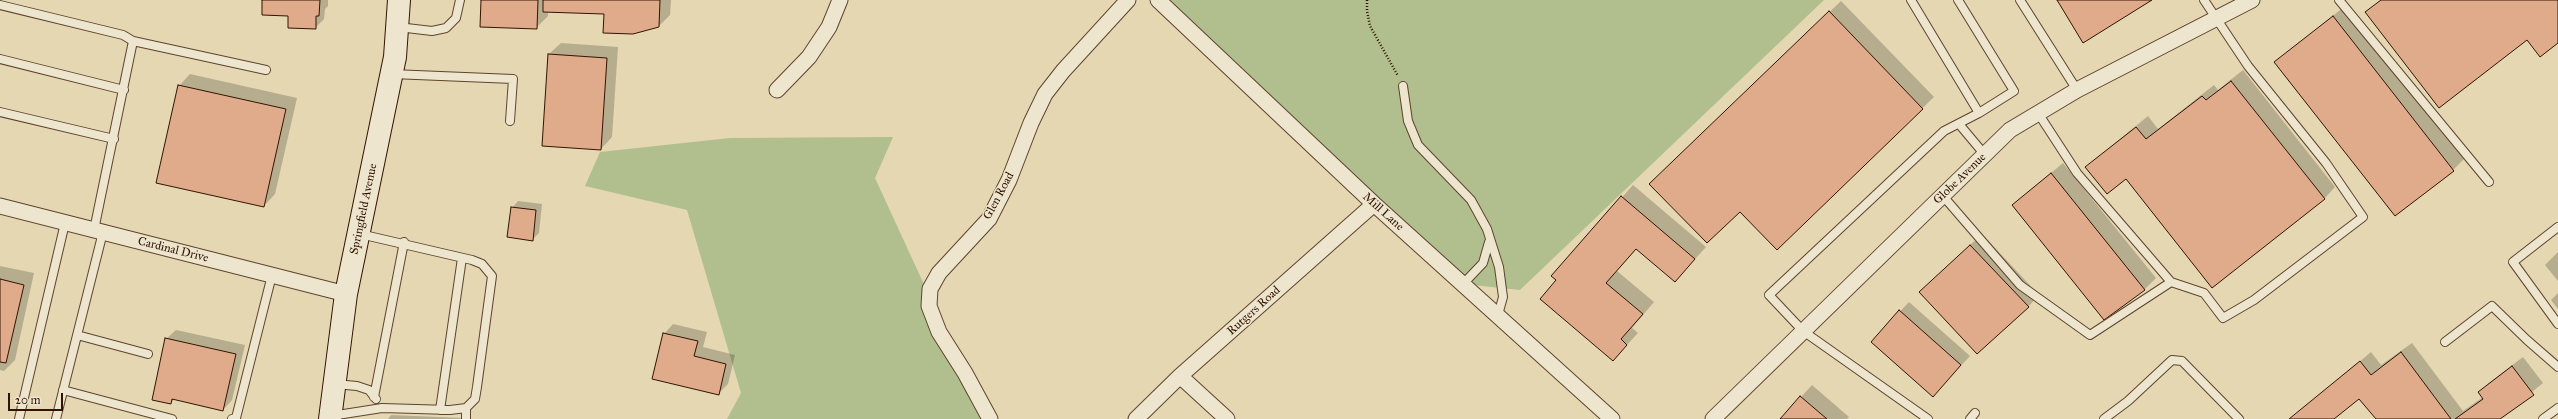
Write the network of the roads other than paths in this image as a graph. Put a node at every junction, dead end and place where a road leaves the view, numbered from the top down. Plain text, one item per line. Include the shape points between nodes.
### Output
1 (399, 0) edge
2 (460, 0) edge
3 (840, 0) edge
4 (1128, 0) edge
5 (1158, 0) edge
6 (1911, 0) edge
7 (1958, 0) edge
8 (2020, 0) edge
9 (2204, 0) edge
10 (2252, 0) edge
11 (2339, 0) edge
12 (0, 5) edge
13 (2215, 19) junction
14 (397, 27) junction
15 (133, 41) junction
16 (0, 59) edge
17 (266, 70) dead end
18 (392, 74) junction
19 (1403, 86) road end
20 (124, 90) junction
21 (777, 90) dead end
22 (2077, 90) junction
23 (0, 112) edge
24 (1979, 113) junction
25 (2038, 113) junction
26 (510, 121) dead end
27 (1959, 124) junction
28 (114, 139) junction
29 (1985, 155) junction
30 (2489, 182) dead end
31 (1943, 196) junction
32 (1374, 204) junction
33 (0, 206) edge
34 (65, 223) junction
35 (2558, 227) edge
36 (98, 231) junction
37 (359, 234) junction
38 (1489, 240) junction
39 (404, 242) junction
40 (462, 258) junction
41 (272, 275) junction
42 (2171, 282) junction
43 (1464, 284) junction
44 (346, 294) junction
45 (1498, 315) junction
46 (2558, 324) edge
47 (1804, 331) junction
48 (77, 336) junction
49 (2445, 342) dead end
50 (148, 354) dead end
51 (2558, 367) edge
52 (1180, 376) junction
53 (334, 384) junction
54 (63, 390) junction
55 (374, 397) junction
56 (382, 408) junction
57 (466, 408) junction
58 (2558, 408) edge
59 (440, 410) junction
60 (330, 417) edge
61 (2547, 418) edge
62 (19, 419) edge
63 (56, 419) edge
64 (172, 419) edge
65 (232, 419) edge
66 (466, 419) edge
67 (990, 419) edge
68 (1136, 419) edge
69 (1227, 419) edge
70 (1612, 419) edge
71 (1713, 419) edge
72 (1928, 419) edge
73 (2104, 419) edge
74 (2238, 419) edge

1 - 14 main road, Springfield Avenue
2 - 14 lane via 456,18 446,28 432,31
3 - 21 street via 829,27 809,57
4 - 67 street, Glen Road via 1063,71 1046,94 1031,123 1009,180 989,219 939,273 930,289 929,306 938,332 965,373
5 - 32 street, Mill Lane
6 - 24 lane
7 - 24 lane via 2014,91
8 - 22 lane
9 - 13 lane
10 - 13 street, Globe Avenue
11 - 30 lane
12 - 15 lane via 123,35
13 - 22 street, Globe Avenue
13 - 42 lane via 2248,66 2326,163 2363,217 2254,300 2223,318 2204,293
14 - 18 main road, Springfield Avenue
15 - 17 lane
15 - 20 lane
16 - 20 lane
18 - 26 lane via 513,78
18 - 37 main road, Springfield Avenue
19 - 38 lane via 1408,121 1418,145 1471,200 1487,229
20 - 28 lane
22 - 25 street, Globe Avenue
23 - 28 lane
24 - 27 lane
25 - 29 street, Globe Avenue via 2010,130
25 - 42 lane via 2077,173
27 - 29 lane
27 - 47 lane via 1944,131 1769,295
28 - 36 lane
29 - 31 street, Globe Avenue
31 - 42 lane via 2020,285 2090,335
31 - 47 street, Globe Avenue
32 - 43 street, Mill Lane
32 - 52 street, Rutgers Road
33 - 34 street, Cardinal Drive
34 - 36 street, Cardinal Drive
34 - 62 lane
35 - 46 lane via 2513,262
36 - 41 street, Cardinal Drive
36 - 48 lane
37 - 39 lane
37 - 44 main road, Springfield Avenue
38 - 43 lane via 1483,263
38 - 45 lane via 1499,267 1503,298
39 - 40 lane
39 - 55 lane
40 - 57 lane via 482,264 492,276 475,399
40 - 59 lane
41 - 44 street, Cardinal Drive
41 - 65 lane via 236,418
43 - 45 street, Mill Lane
44 - 53 main road, Springfield Avenue
45 - 70 street, Mill Lane
47 - 71 street, Globe Avenue
47 - 72 lane
48 - 50 lane
48 - 54 lane
49 - 51 lane via 2492,306
52 - 68 street, Rutgers Road
52 - 69 street
53 - 55 lane via 358,386 369,390
53 - 60 main road, Springfield Avenue
54 - 63 lane
54 - 64 lane
55 - 56 lane
56 - 59 lane
56 - 60 lane
57 - 59 lane
57 - 66 lane
58 - 61 lane
73 - 74 lane via 2128,401 2172,360 2176,360 2182,361

